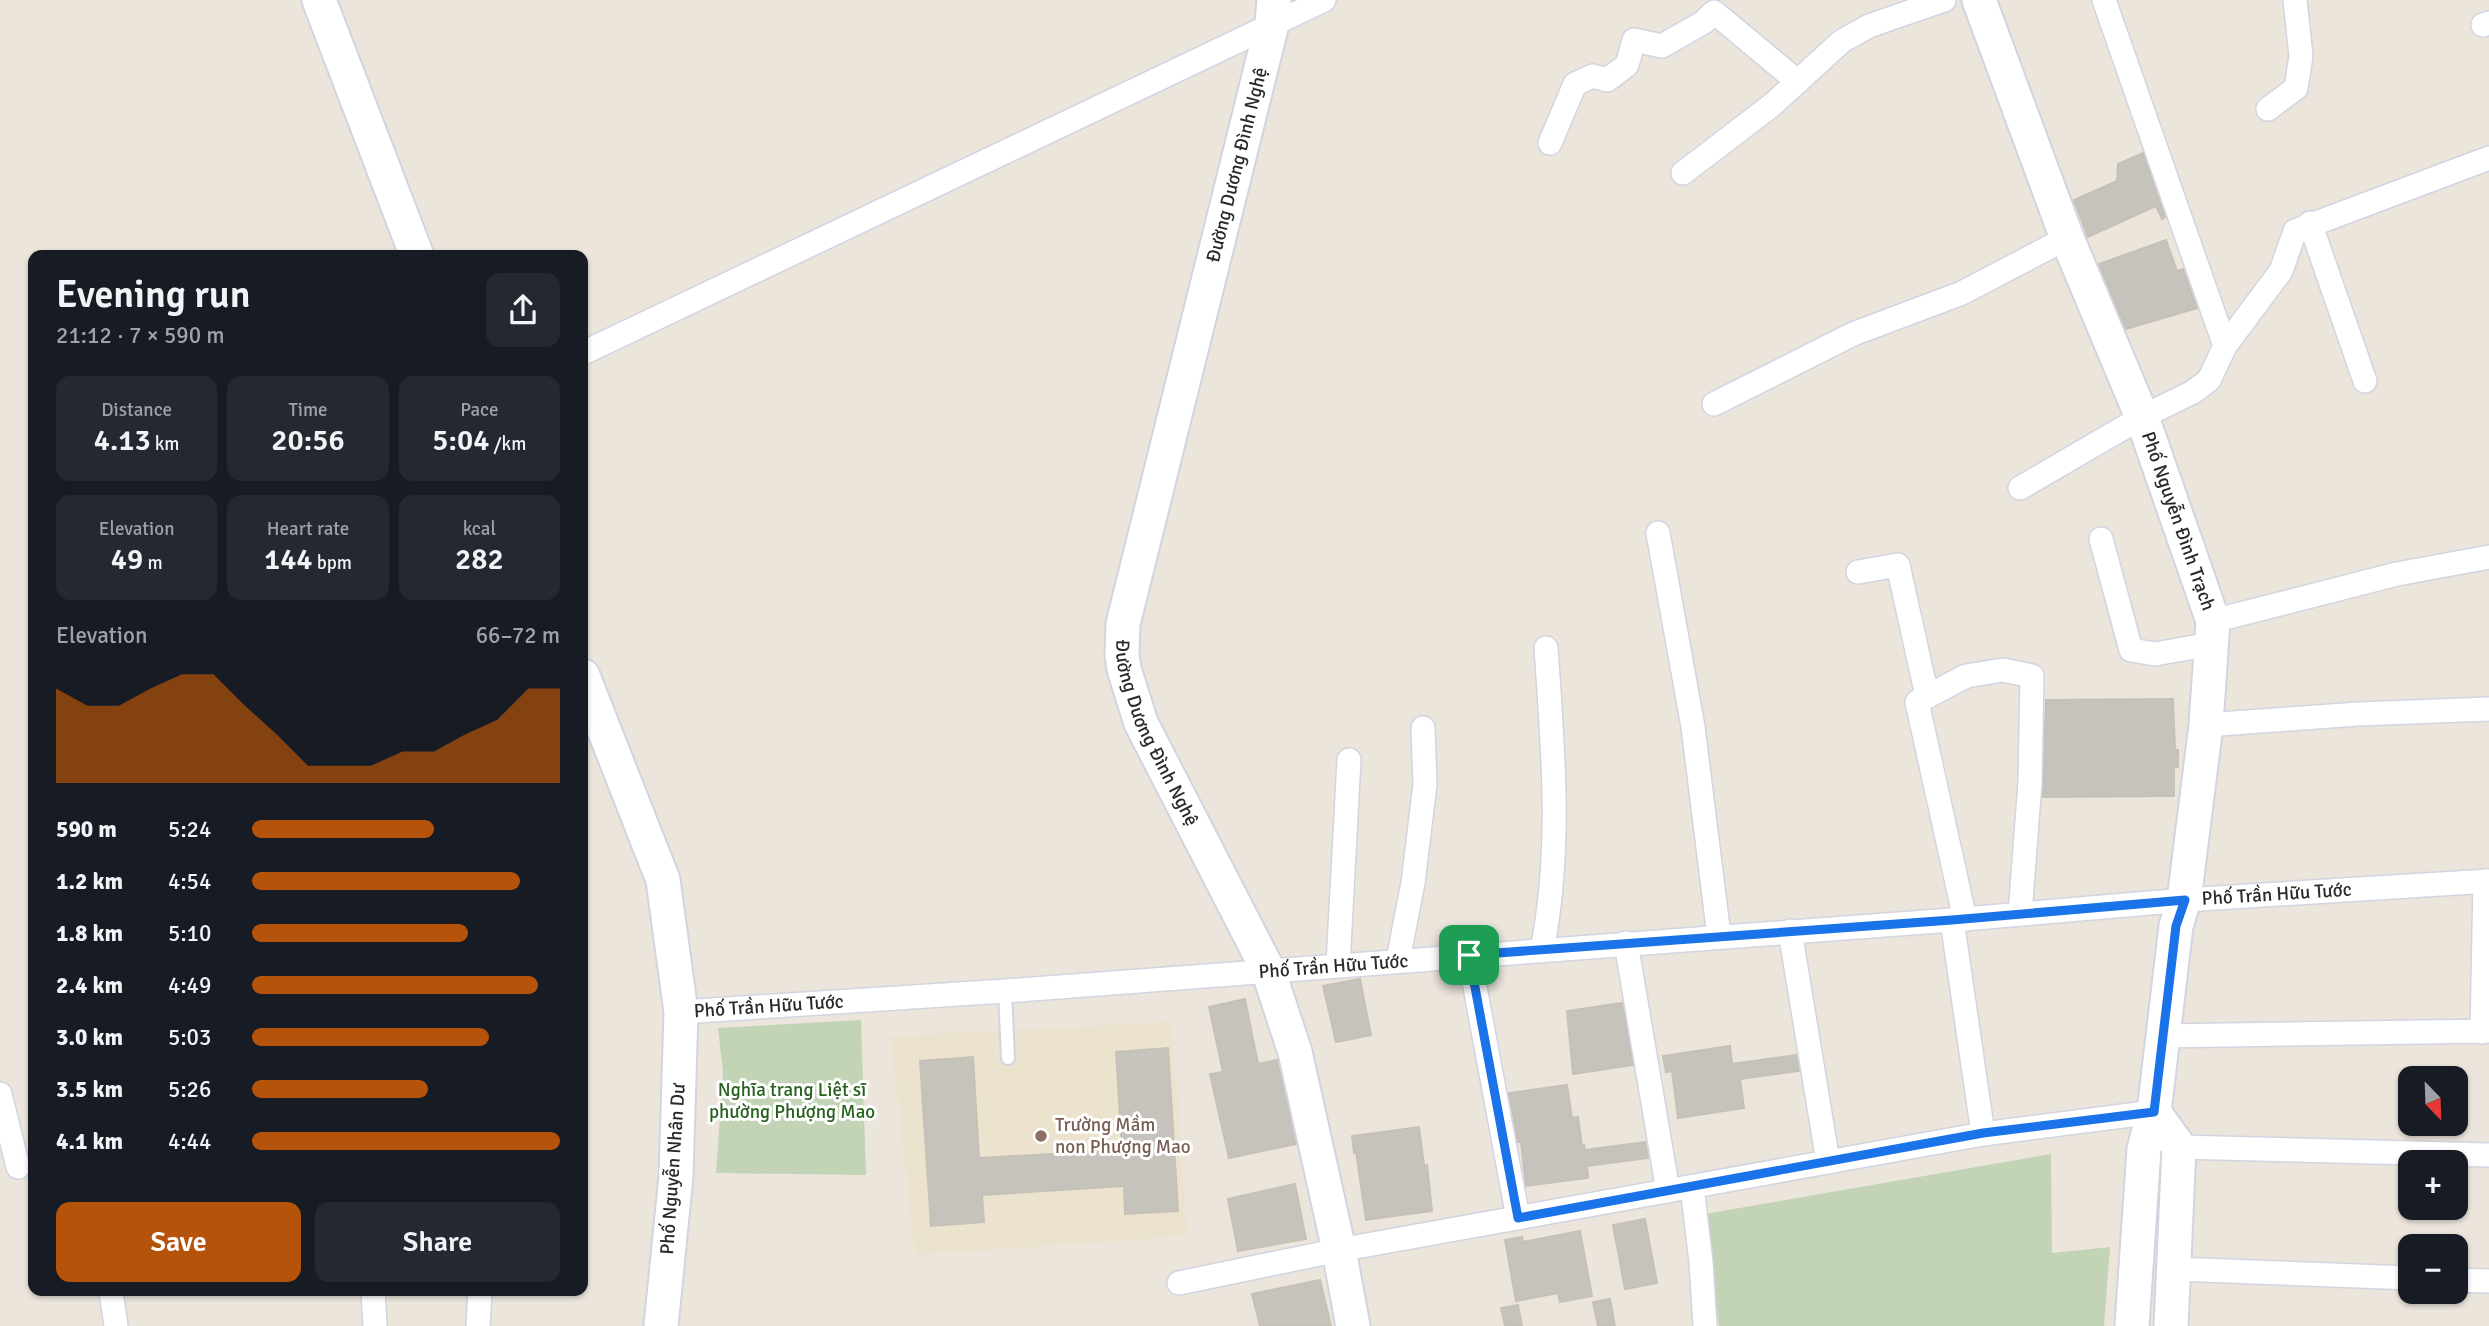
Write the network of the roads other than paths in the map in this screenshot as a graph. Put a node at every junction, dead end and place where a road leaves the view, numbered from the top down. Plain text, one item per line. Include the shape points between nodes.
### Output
1 (318, 0) edge
2 (1324, 0) edge
3 (1944, 0) edge
4 (1979, 0) edge
5 (2104, 0) edge
6 (2295, 0) edge
7 (1273, 12) edge
8 (1798, 82) junction
9 (2269, 109) dead end
10 (1550, 144) dead end
11 (2489, 159) edge
12 (1683, 173) dead end
13 (2310, 223) junction
14 (2067, 238) junction
15 (414, 250) edge
16 (2225, 346) junction
17 (588, 351) edge
18 (2365, 382) dead end
19 (1714, 404) dead end
20 (2142, 417) junction
21 (2020, 488) dead end
22 (1658, 533) dead end
23 (2101, 539) dead end
24 (2489, 558) edge
25 (1858, 572) dead end
26 (2212, 632) junction
27 (1546, 648) dead end
28 (588, 689) edge
29 (1927, 696) junction
30 (2489, 709) edge
31 (2206, 724) junction
32 (1423, 728) dead end
33 (1349, 760) dead end
34 (2487, 881) edge
35 (2185, 900) junction
36 (2020, 914) junction
37 (1959, 919) junction
38 (1790, 931) junction
39 (1719, 936) junction
40 (1626, 943) junction
41 (1542, 950) junction
42 (1469, 955) junction
43 (1398, 960) junction
44 (1338, 965) junction
45 (1268, 970) junction
46 (1005, 992) junction
47 (681, 1012) junction
48 (2486, 1031) edge
49 (2164, 1036) junction
50 (1008, 1058) dead end
51 (0, 1094) edge
52 (2154, 1112) junction
53 (1983, 1133) junction
54 (2179, 1147) junction
55 (2489, 1155) edge
56 (1828, 1162) junction
57 (17, 1167) edge
58 (1692, 1187) junction
59 (1668, 1191) junction
60 (1518, 1218) junction
61 (1339, 1250) junction
62 (2175, 1269) junction
63 (2398, 1278) edge
64 (2468, 1280) edge
65 (2489, 1281) edge
66 (1179, 1283) dead end
67 (112, 1296) edge
68 (373, 1296) edge
69 (480, 1296) edge
70 (116, 1326) edge
71 (375, 1326) edge
72 (478, 1326) edge
73 (661, 1326) edge
74 (1353, 1326) edge
75 (1705, 1326) edge
76 (2132, 1326) edge
77 (2171, 1326) edge

1 - 15 street
2 - 7 street
3 - 8 street via 1869,26 1842,41
4 - 14 street, Phố Nguyễn Đình Trạch
5 - 16 street
6 - 9 street via 2301,56 2296,88
7 - 17 street
7 - 45 street, Đường Dương Đình Nghệ via 1136,567 1123,624 1122,655 1141,723
8 - 10 street via 1714,12 1662,46 1634,40 1626,65 1607,80 1593,76 1575,84
8 - 12 street
11 - 13 street
13 - 16 street via 2295,231 2281,271
13 - 18 street
14 - 19 street via 1962,293 1853,334
14 - 20 street, Phố Nguyễn Đình Trạch
16 - 20 street via 2209,380
20 - 21 street
20 - 26 street, Phố Nguyễn Đình Trạch
22 - 39 street via 1693,727
23 - 26 street via 2131,650 2155,654
24 - 26 street via 2397,574
25 - 29 street via 1898,565
26 - 31 street, Phố Nguyễn Đình Trạch
27 - 41 street via 1554,848
28 - 47 street, Phố Nguyễn Nhân Dư via 663,880
29 - 36 street via 1966,676 2003,670 2032,676
29 - 37 street via 1917,702
30 - 31 street
31 - 35 street, Phố Nguyễn Đình Trạch
32 - 43 street via 1424,784 1413,883
33 - 44 street
34 - 35 street, Phố Trần Hữu Tước
34 - 48 street
35 - 36 street, Phố Trần Hữu Tước
35 - 49 street, Phố Nguyễn Đình Trạch via 2177,921
36 - 37 street, Phố Trần Hữu Tước
37 - 38 street, Phố Trần Hữu Tước
37 - 53 street
38 - 39 street, Phố Trần Hữu Tước
38 - 56 street
39 - 40 street, Phố Trần Hữu Tước
40 - 41 street, Phố Trần Hữu Tước
40 - 59 street
41 - 42 street, Phố Trần Hữu Tước
42 - 43 street, Phố Trần Hữu Tước
42 - 60 street
43 - 44 street, Phố Trần Hữu Tước
44 - 45 street, Phố Trần Hữu Tước
45 - 46 street, Phố Trần Hữu Tước
45 - 61 street, Đường Dương Đình Nghệ via 1295,1052
46 - 47 street, Phố Trần Hữu Tước
46 - 50 lane
47 - 73 street, Phố Nguyễn Nhân Dư via 676,1176
48 - 49 street
49 - 52 street, Phố Nguyễn Đình Trạch
51 - 57 street
52 - 53 street
52 - 54 street
52 - 76 street, Phố Nguyễn Đình Trạch via 2144,1149
53 - 56 street
54 - 55 street
54 - 62 street
56 - 58 street
58 - 59 street
58 - 75 street
59 - 60 street
60 - 61 street
61 - 66 street
61 - 74 street, Đường Dương Đình Nghệ
62 - 63 street
62 - 77 street
64 - 65 street
67 - 70 street
68 - 71 street
69 - 72 street

